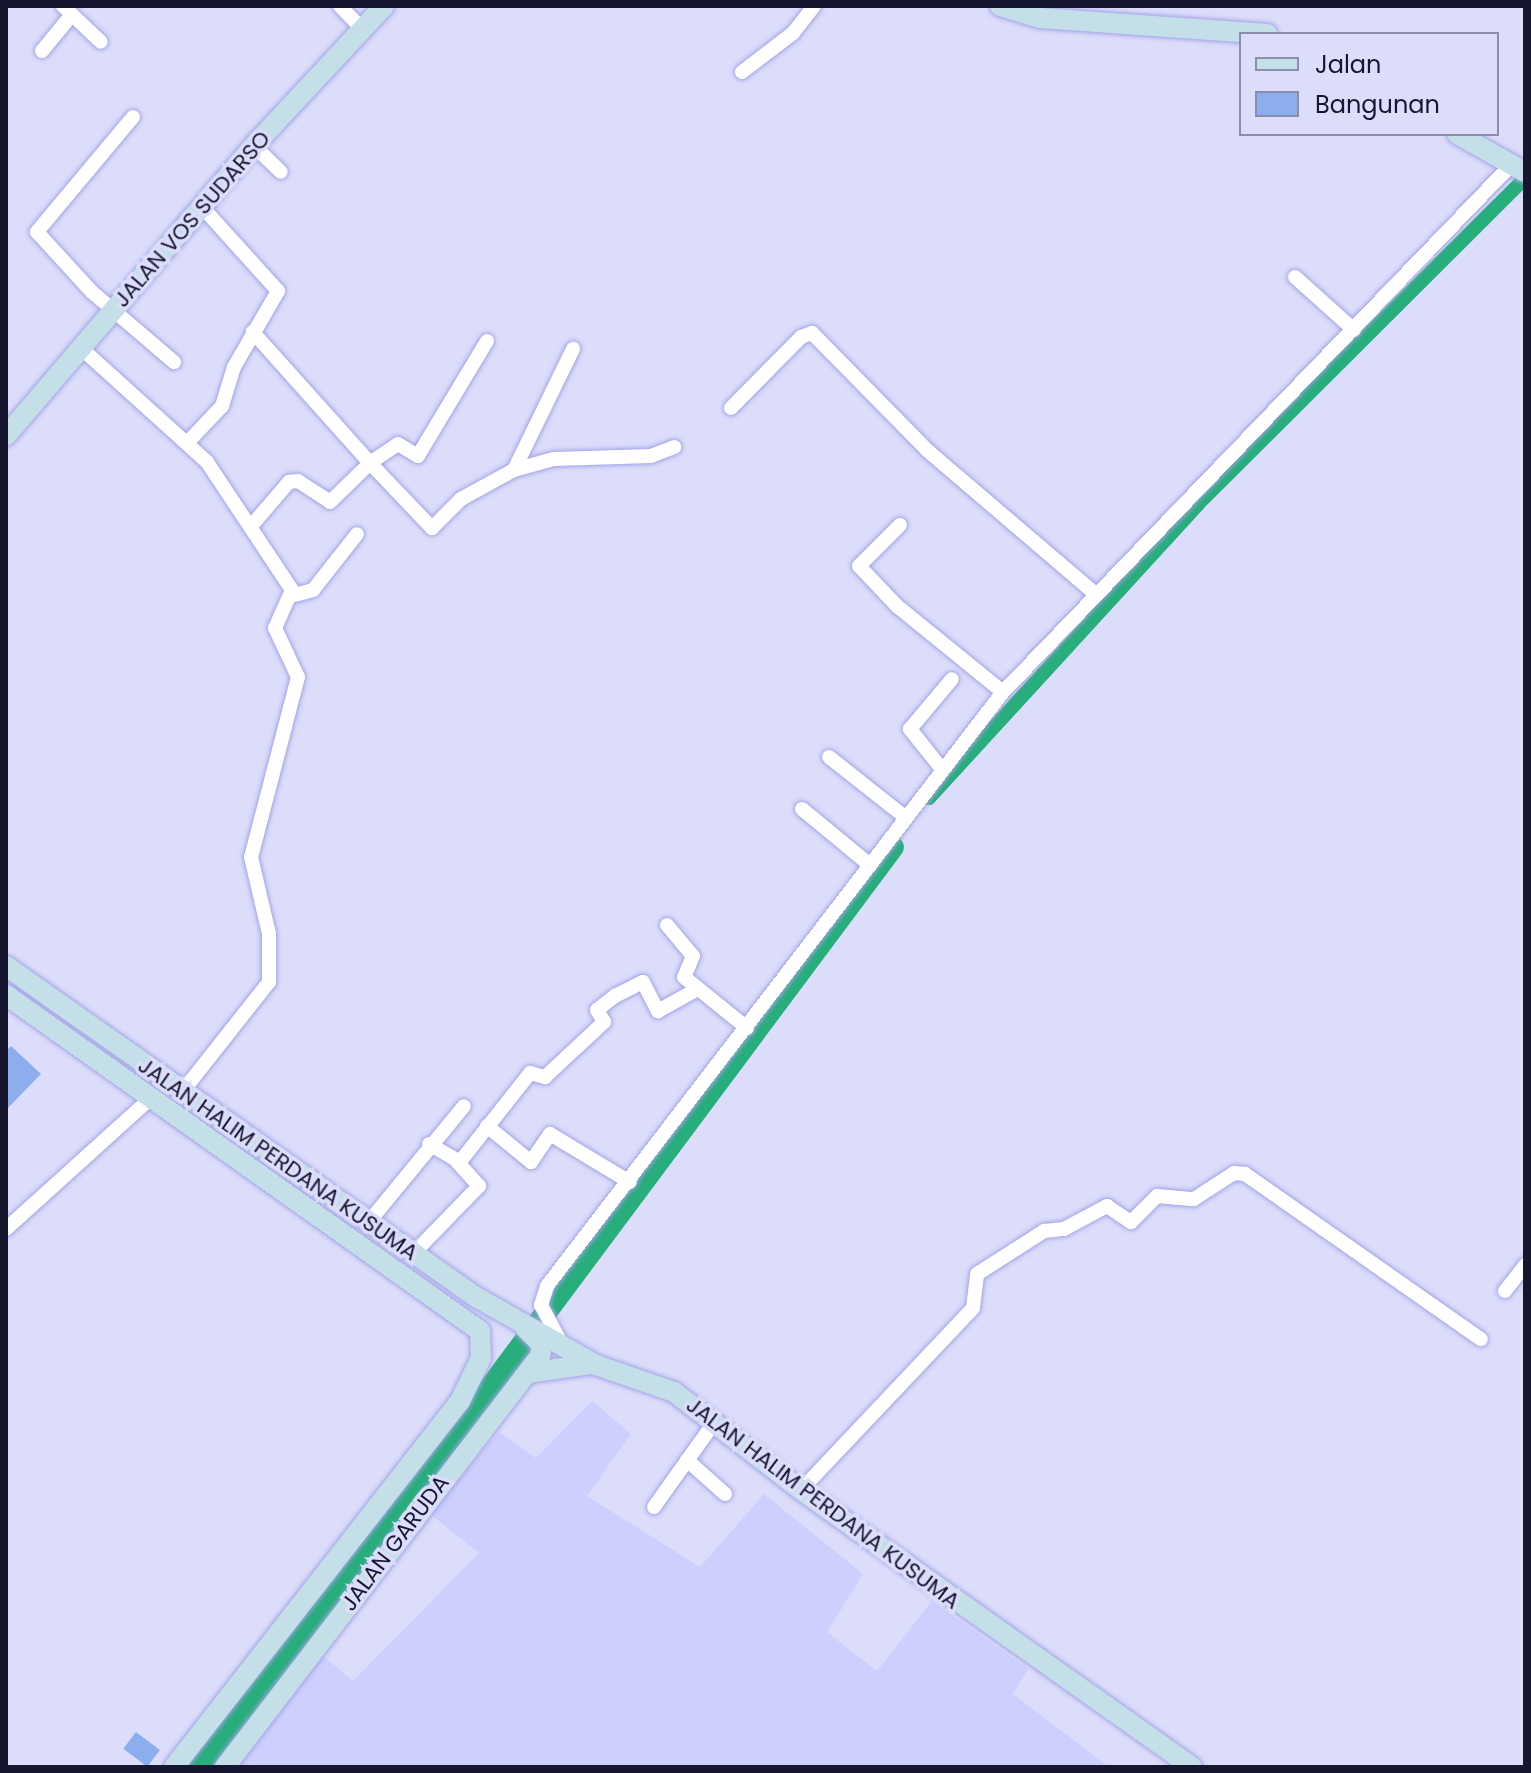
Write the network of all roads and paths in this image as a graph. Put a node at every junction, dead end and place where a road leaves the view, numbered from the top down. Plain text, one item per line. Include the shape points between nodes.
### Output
1 (340, 6) edge
2 (384, 6) edge
3 (814, 6) edge
4 (1000, 6) edge
5 (66, 12) edge
6 (362, 29) junction
7 (1239, 32) edge
8 (101, 42) dead end
9 (42, 51) dead end
10 (742, 72) dead end
11 (133, 117) dead end
12 (1461, 136) edge
13 (254, 146) junction
14 (1520, 163) edge
15 (281, 172) dead end
16 (202, 207) junction
17 (1295, 277) dead end
18 (114, 310) junction
19 (1354, 330) junction
20 (253, 332) junction
21 (487, 341) dead end
22 (81, 348) junction
23 (573, 349) dead end
24 (174, 362) dead end
25 (731, 408) dead end
26 (6, 436) edge
27 (188, 442) junction
28 (674, 447) dead end
29 (370, 463) junction
30 (514, 470) junction
31 (252, 525) junction
32 (900, 525) dead end
33 (357, 534) dead end
34 (1093, 592) junction
35 (291, 596) junction
36 (952, 679) dead end
37 (1003, 692) junction
38 (829, 757) dead end
39 (941, 768) junction
40 (802, 809) dead end
41 (905, 817) junction
42 (870, 865) junction
43 (667, 925) dead end
44 (6, 966) edge
45 (696, 990) junction
46 (42, 992) junction
47 (6, 995) edge
48 (29, 1012) junction
49 (747, 1028) junction
50 (182, 1092) junction
51 (152, 1097) junction
52 (464, 1106) dead end
53 (487, 1126) junction
54 (429, 1144) junction
55 (459, 1163) junction
56 (630, 1182) junction
57 (368, 1223) junction
58 (6, 1229) edge
59 (413, 1254) junction
60 (1525, 1265) edge
61 (1505, 1291) dead end
62 (531, 1326) junction
63 (480, 1331) joint
64 (1481, 1339) dead end
65 (596, 1365) junction
66 (527, 1373) junction
67 (714, 1423) junction
68 (687, 1460) junction
69 (801, 1490) junction
70 (725, 1494) dead end
71 (654, 1507) dead end
72 (174, 1767) edge
73 (225, 1767) edge
74 (1192, 1767) edge

1 - 6 street
2 - 6 main road, JALAN VOS SUDARSO
3 - 10 street via 793,33
4 - 7 main road via 1040,18
5 - 8 street
5 - 9 street
6 - 13 main road, JALAN VOS SUDARSO
11 - 18 street via 37,232 39,241
12 - 14 main road
13 - 15 street
13 - 16 main road, JALAN VOS SUDARSO
14 - 19 street
16 - 18 main road, JALAN VOS SUDARSO
16 - 20 street via 278,291
17 - 19 street
18 - 22 main road, JALAN VOS SUDARSO
18 - 24 street
19 - 34 street
20 - 27 street via 222,406
20 - 29 street
21 - 29 street via 418,456 398,444
22 - 26 main road, JALAN VOS SUDARSO
22 - 27 street
23 - 30 street
25 - 34 street via 801,337 812,333 928,451
27 - 31 street
28 - 30 street via 651,456 554,459
29 - 30 street via 432,528 461,499
29 - 31 street via 330,502 298,481 289,482
31 - 35 street
32 - 37 street via 859,566 897,606
33 - 35 street via 313,590
34 - 37 street
35 - 50 street via 275,628 298,677 251,857 269,934 269,982
36 - 39 street via 910,729
37 - 39 street
38 - 41 street
39 - 41 street
40 - 42 street
41 - 42 street
42 - 49 street via 798,950
43 - 45 street via 693,956 684,977
44 - 46 main road, JALAN HALIM PERDANA KUSUMA
45 - 49 street
45 - 53 street via 658,1011 643,982 615,996 597,1010 604,1022 545,1077 530,1073
46 - 48 main road
46 - 50 main road, JALAN HALIM PERDANA KUSUMA
47 - 48 main road, JALAN HALIM PERDANA KUSUMA
48 - 51 main road, JALAN HALIM PERDANA KUSUMA
49 - 56 street
50 - 57 main road, JALAN HALIM PERDANA KUSUMA
51 - 58 street
51 - 63 main road, JALAN HALIM PERDANA KUSUMA
52 - 54 street
53 - 55 street
53 - 56 street via 531,1162 550,1134
54 - 55 street
54 - 57 street
55 - 59 street via 479,1186
56 - 62 street via 547,1286
57 - 59 main road, JALAN HALIM PERDANA KUSUMA
59 - 62 main road, JALAN HALIM PERDANA KUSUMA
60 - 61 street
62 - 65 main road, JALAN HALIM PERDANA KUSUMA
62 - 66 main road, JALAN GARUDA via 540,1356
63 - 72 main road, JALAN GARUDA via 481,1358 460,1401
64 - 69 street via 1245,1174 1234,1173 1194,1199 1157,1196 1131,1222 1107,1206 1064,1229 1044,1231 977,1274 973,1308
65 - 66 main road
65 - 67 main road, JALAN HALIM PERDANA KUSUMA via 674,1392
66 - 73 main road, JALAN GARUDA
67 - 68 street
67 - 69 main road, JALAN HALIM PERDANA KUSUMA
68 - 70 street
68 - 71 street
69 - 74 main road, JALAN HALIM PERDANA KUSUMA

